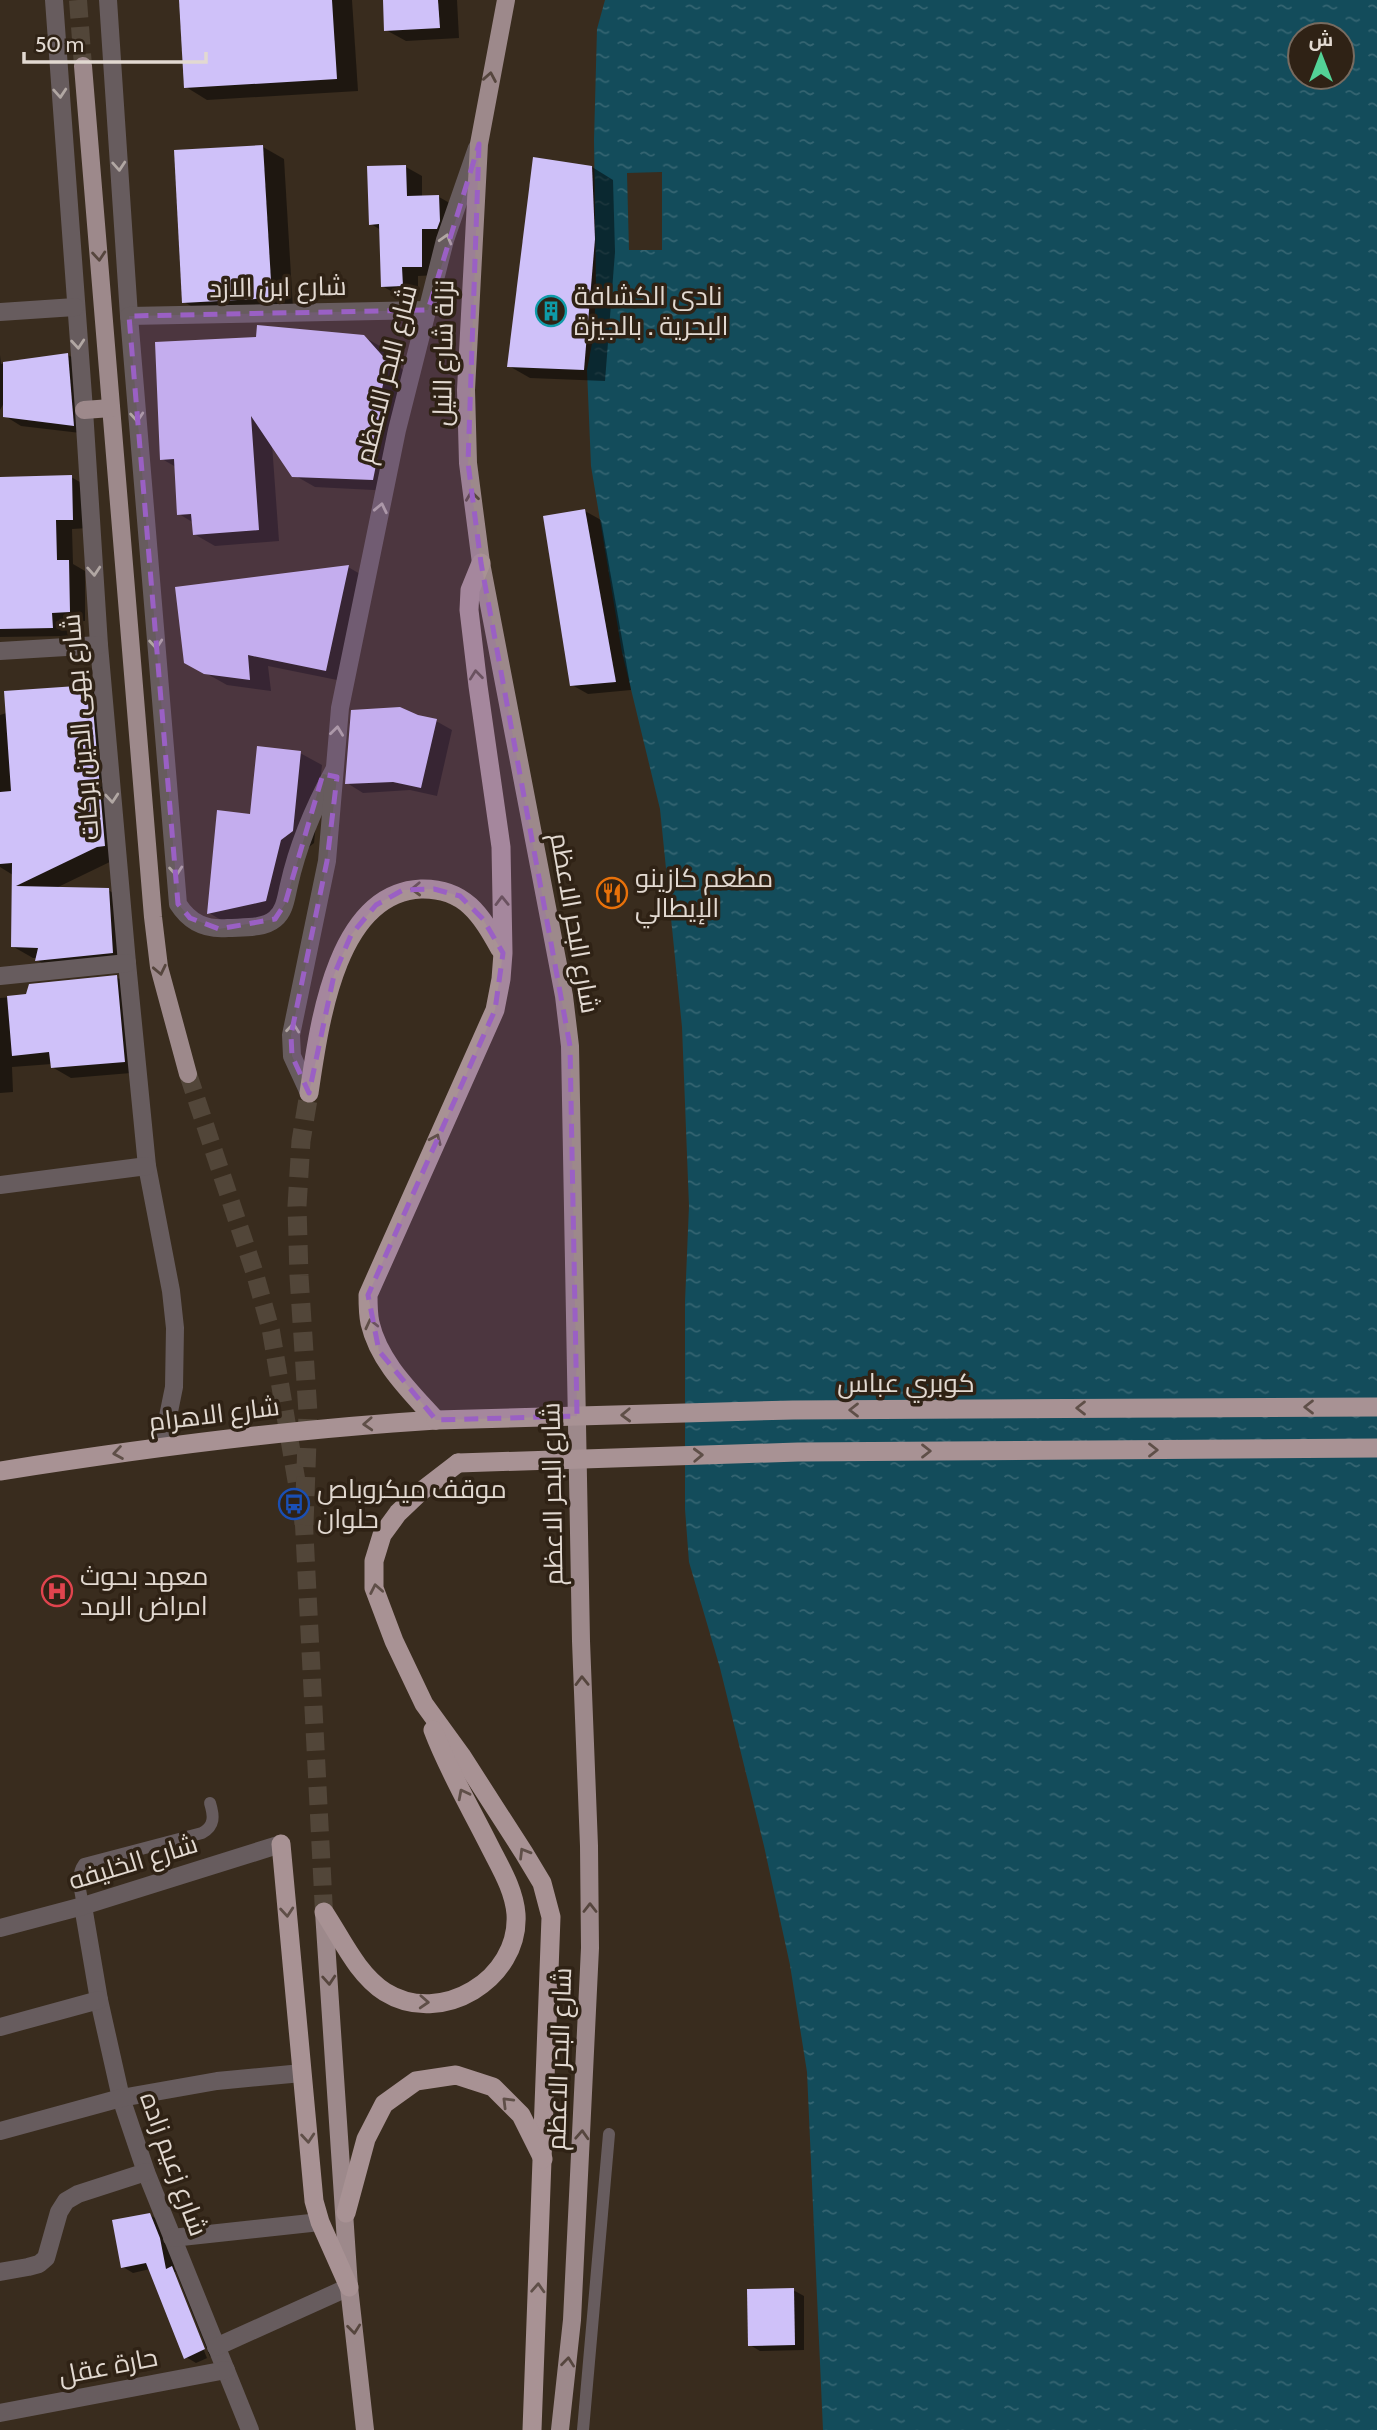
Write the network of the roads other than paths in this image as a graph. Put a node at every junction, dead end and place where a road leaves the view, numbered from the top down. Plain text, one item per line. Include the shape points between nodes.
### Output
1 (54, 0) edge
2 (108, 0) edge
3 (506, 0) edge
4 (83, 66) tunnel mouth
5 (479, 144) junction
6 (75, 307) junction
7 (428, 310) junction
8 (0, 313) edge
9 (129, 316) junction
10 (111, 408) junction
11 (84, 410) junction
12 (481, 563) junction
13 (99, 645) junction
14 (0, 651) edge
15 (334, 770) junction
16 (503, 953) junction
17 (127, 963) junction
18 (0, 976) edge
19 (188, 1074) tunnel mouth
20 (309, 1093) joint
21 (147, 1166) junction
22 (0, 1185) edge
23 (1377, 1406) edge
24 (436, 1420) junction
25 (162, 1446) junction
26 (1377, 1448) edge
27 (0, 1471) edge
28 (424, 1704) junction
29 (210, 1803) dead end
30 (281, 1844) joint
31 (83, 1906) junction
32 (324, 1912) joint
33 (0, 1928) edge
34 (99, 2000) junction
35 (0, 2027) edge
36 (302, 2073) junction
37 (121, 2098) junction
38 (0, 2131) edge
39 (609, 2134) dead end
40 (543, 2160) junction
41 (146, 2172) junction
42 (346, 2213) junction
43 (320, 2222) junction
44 (172, 2238) junction
45 (0, 2272) edge
46 (349, 2287) junction
47 (216, 2347) junction
48 (226, 2370) junction
49 (0, 2413) edge
50 (250, 2430) edge
51 (365, 2430) edge
52 (532, 2430) edge
53 (560, 2430) edge
54 (583, 2430) edge

1 -> 6 street, شارع بهى الدين بركات
2 -> 9 street
5 -> 3 main road, شارع البحر الاعظم
4 -> 10 main road
7 -> 5 street, شارع البحر الاعظم via 445,240
12 -> 5 main road, نزلة شارع النيل via 468,463 466,390
6 - 8 street
6 -> 11 street, شارع بهى الدين بركات
7 - 9 street, شارع ابن الازد
15 -> 7 street, شارع البحر الاعظم via 340,708 366,578
9 -> 15 street via 178,904 190,918 219,929 257,926 275,919 285,904 303,835
10 - 11 main road
10 -> 19 main road via 153,917 159,967
11 -> 13 street, شارع بهى الدين بركات
16 -> 12 highway via 501,846 469,610 470,590
53 -> 12 main road, شارع البحر الاعظم via 572,2320 590,1935 570,1046
13 - 14 street
13 -> 17 street, شارع بهى الدين بركات
20 -> 15 street, شارع البحر الاعظم via 292,1056 291,1035 327,861
16 -> 20 highway via 483,919 460,896 435,889 403,890 376,905 351,935 334,975
24 -> 16 highway via 379,1351 369,1322 368,1295 495,1010
17 - 18 street
17 - 21 street, شارع بهى الدين بركات
21 - 22 street
21 - 25 street, شارع بهى الدين بركات via 175,1328 174,1387
23 -> 24 highway, كوبري عباس, bridge via 793,1410
24 -> 25 highway, شارع الاهرام
25 -> 27 highway, شارع الاهرام
28 -> 26 highway, bridge via 374,1588 374,1561 382,1535 398,1513 458,1463 799,1452
32 -> 28 highway via 363,1972 386,1992 415,2003 445,2003 474,1992 498,1972 512,1945 516,1914 510,1884 452,1772
40 -> 28 highway via 551,1917 542,1883
29 - 31 lane via 213,1823 202,1833 84,1864 79,1878
30 - 31 street, شارع الخليفه
30 -> 36 highway
31 - 33 street, شارع الخليفه
31 - 34 street, شارع زعيم زاده
32 -> 42 main road
34 - 35 street
34 - 37 street, شارع زعيم زاده
36 - 37 street via 217,2081
36 -> 43 highway
37 - 38 street
37 - 41 street, شارع زعيم زاده
39 - 54 lane
40 -> 42 highway via 520,2115 493,2087 456,2075 416,2081 384,2104 366,2138
52 -> 40 highway
41 - 44 street, شارع زعيم زاده
41 - 45 street via 66,2201 58,2212 46,2258 39,2264
42 - 46 main road
43 - 44 street
43 - 46 highway
44 - 47 street, شارع زعيم زاده
46 - 47 street
46 -> 51 main road
47 - 48 street, شارع زعيم زاده
48 - 49 street, حارة عقل
48 - 50 street, شارع زعيم زاده

